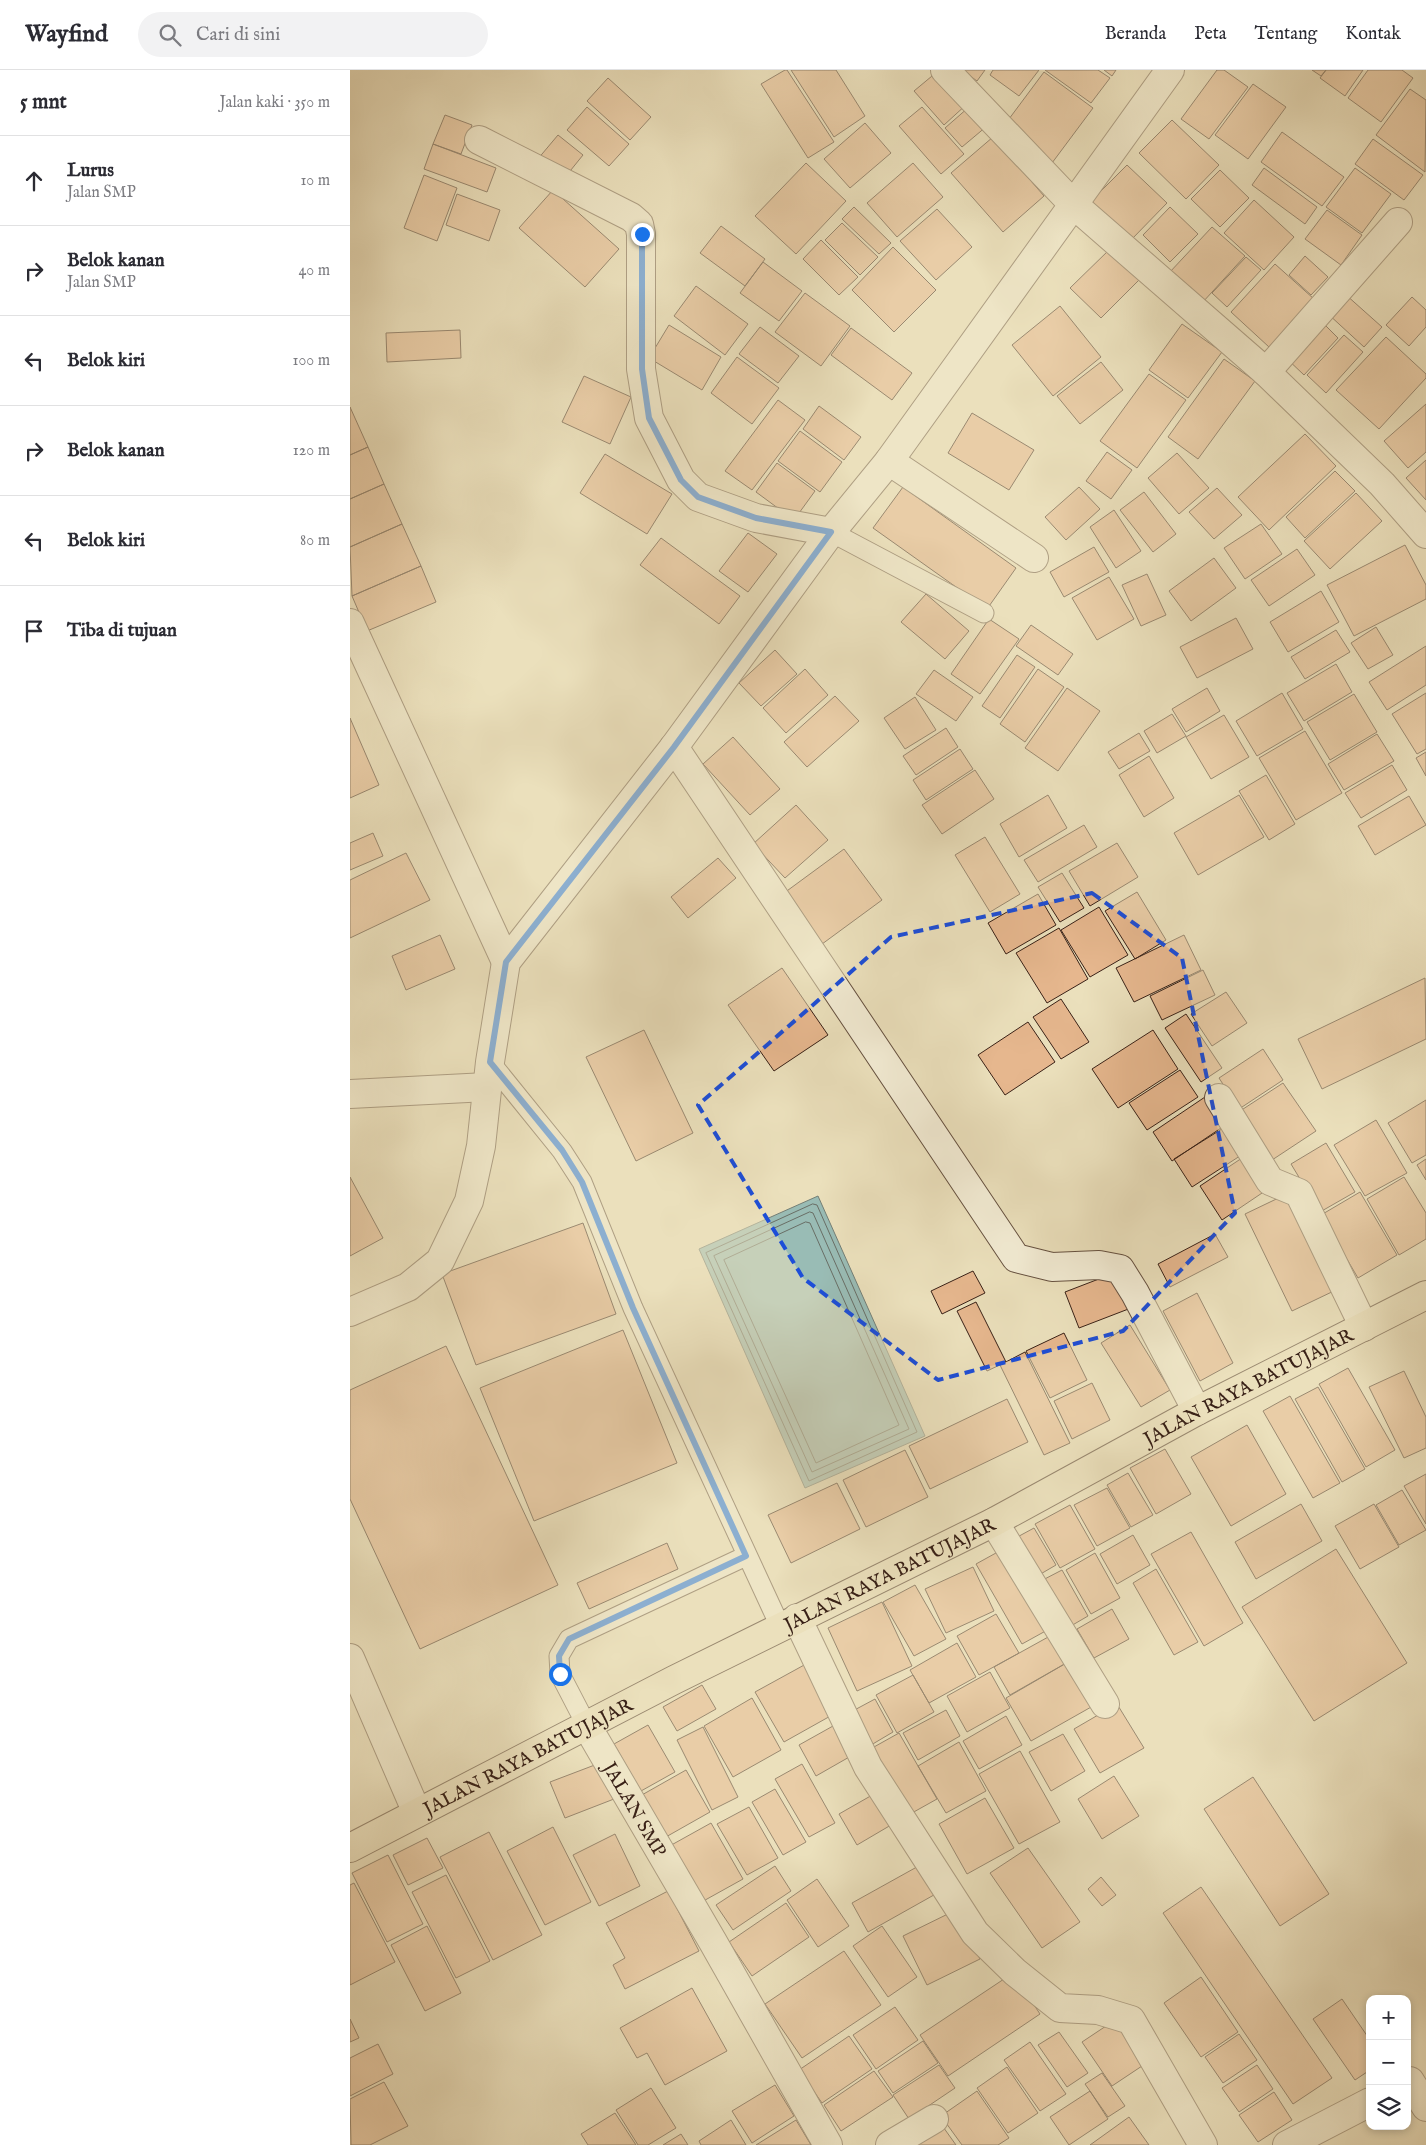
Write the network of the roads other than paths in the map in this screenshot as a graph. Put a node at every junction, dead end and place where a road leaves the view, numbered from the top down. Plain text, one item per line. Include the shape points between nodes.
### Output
1 (945, 70) edge
2 (1170, 70) edge
3 (479, 140) dead end
4 (1074, 204) junction
5 (1398, 222) dead end
6 (1266, 372) junction
7 (889, 461) junction
8 (831, 532) junction
9 (1426, 534) edge
10 (1034, 558) dead end
11 (984, 613) dead end
12 (350, 623) edge
13 (674, 747) junction
14 (506, 962) junction
15 (489, 1075) junction
16 (350, 1094) edge
17 (1219, 1098) dead end
18 (1426, 1295) edge
19 (350, 1312) edge
20 (1364, 1327) junction
21 (1197, 1411) junction
22 (994, 1522) junction
23 (746, 1556) junction
24 (788, 1622) junction
25 (350, 1658) edge
26 (1105, 1704) dead end
27 (587, 1726) junction
28 (417, 1813) junction
29 (350, 1848) edge
30 (1414, 2078) edge
31 (1366, 2104) edge
32 (1426, 2107) edge
33 (934, 2119) dead end
34 (828, 2145) edge
35 (890, 2145) edge
36 (1203, 2145) edge
37 (1287, 2145) edge

1 - 4 street
2 - 4 street
3 - 8 street via 631,217 638,224 642,234 642,369 649,418 681,480 698,497 756,518
4 - 6 street
4 - 7 street
5 - 6 street
6 - 9 street via 1382,484
7 - 8 street
7 - 10 street
8 - 11 lane
8 - 13 street
12 - 14 street
13 - 14 street
13 - 21 street via 1016,1258 1052,1267 1099,1265 1120,1269
14 - 15 street
15 - 16 street
15 - 19 street via 482,1146 469,1200 440,1261 408,1287
15 - 23 lane via 562,1150 582,1182 633,1308
17 - 20 street via 1270,1181 1299,1193
18 - 20 highway, JALAN RAYA BATUJAJAR
20 - 21 highway, JALAN RAYA BATUJAJAR
21 - 22 highway, JALAN RAYA BATUJAJAR
22 - 24 highway, JALAN RAYA BATUJAJAR
22 - 26 street
23 - 24 lane
23 - 27 lane, JALAN SMP via 569,1639 559,1656 560,1674
24 - 27 highway, JALAN RAYA BATUJAJAR
24 - 36 street via 868,1767 975,1933 1015,1972 1060,2008 1098,2010 1130,2020
25 - 28 street
27 - 28 highway, JALAN RAYA BATUJAJAR
27 - 34 street, JALAN SMP
28 - 29 highway, JALAN RAYA BATUJAJAR
30 - 32 street
31 - 37 street
33 - 35 street

